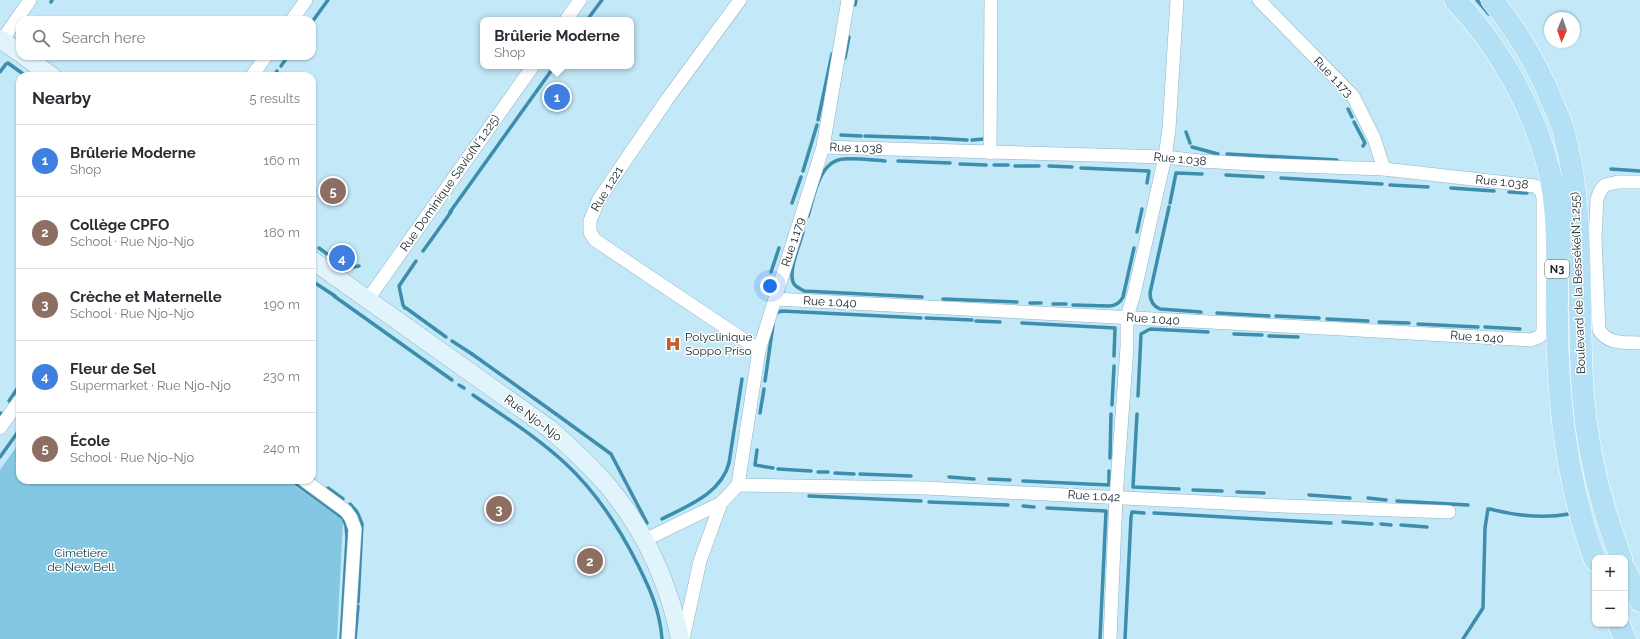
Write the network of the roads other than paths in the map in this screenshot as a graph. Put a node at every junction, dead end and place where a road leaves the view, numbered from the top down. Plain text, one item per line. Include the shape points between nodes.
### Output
1 (30, 0) edge
2 (306, 0) edge
3 (580, 0) edge
4 (740, 0) edge
5 (848, 0) edge
6 (991, 0) edge
7 (1177, 0) edge
8 (1259, 0) edge
9 (1454, 0) edge
10 (1492, 0) edge
11 (19, 16) edge
12 (295, 16) edge
13 (568, 17) edge
14 (16, 20) edge
15 (1, 41) edge
16 (16, 50) edge
17 (30, 60) edge
18 (263, 60) edge
19 (531, 69) edge
20 (46, 72) edge
21 (255, 72) edge
22 (823, 148) junction
23 (990, 153) junction
24 (1165, 157) junction
25 (1384, 169) junction
26 (1640, 182) edge
27 (316, 263) edge
28 (368, 299) junction
29 (775, 299) junction
30 (1128, 317) junction
31 (1531, 340) joint
32 (1640, 343) edge
33 (759, 350) junction
34 (16, 406) edge
35 (0, 428) edge
36 (309, 484) edge
37 (738, 484) junction
38 (1116, 498) junction
39 (721, 503) junction
40 (1450, 512) dead end
41 (645, 540) junction
42 (1594, 555) edge
43 (1620, 555) edge
44 (1628, 575) edge
45 (1640, 601) edge
46 (1620, 627) edge
47 (348, 639) edge
48 (682, 639) edge
49 (1110, 639) edge
50 (1625, 639) edge

1 - 11 street
2 - 12 street
3 - 13 street
4 - 33 street, Rue 1.221 via 668,98 599,199 590,221 590,232 595,240
5 - 22 street, Rue 1.179
6 - 23 street
7 - 24 street
8 - 25 street, Rue 1.173 via 1353,96 1374,138
9 - 42 highway, Boulevard de la Besséké(N°1.255) / N3 via 1474,20 1503,63 1524,101 1549,170 1557,254 1559,395 1563,430 1578,502
10 - 43 highway, Boulevard de la Besséké(N°1.255) / N3 via 1522,41 1547,87 1563,128 1576,201 1586,428 1603,503
14 - 15 street
15 - 16 main road
17 - 20 main road
18 - 21 street
19 - 28 street, Rue Dominique Savio(N°1.225)
22 - 23 street, Rue 1.038
22 - 29 street, Rue 1.179
23 - 24 street, Rue 1.038
24 - 25 street, Rue 1.038 via 1270,166
24 - 30 street
25 - 31 street, Rue 1.038 via 1535,186 1541,191 1543,332 1540,337
26 - 32 street via 1618,182 1605,185 1600,191 1597,199 1595,238 1599,330 1612,342
27 - 28 main road, Rue Njo-Njo
28 - 41 main road, Rue Njo-Njo via 550,429 607,485
29 - 30 street, Rue 1.040
29 - 33 street, Rue 1.179
30 - 31 street, Rue 1.040
30 - 38 street
33 - 37 street, Rue 1.179
34 - 35 street
36 - 47 street via 346,511 354,529
37 - 38 street, Rue 1.042 via 925,488
37 - 39 street
38 - 40 street, Rue 1.042
38 - 49 street
39 - 41 street
39 - 48 street via 700,561
41 - 48 main road, Rue Njo-Njo via 669,598
44 - 45 highway
46 - 50 highway

